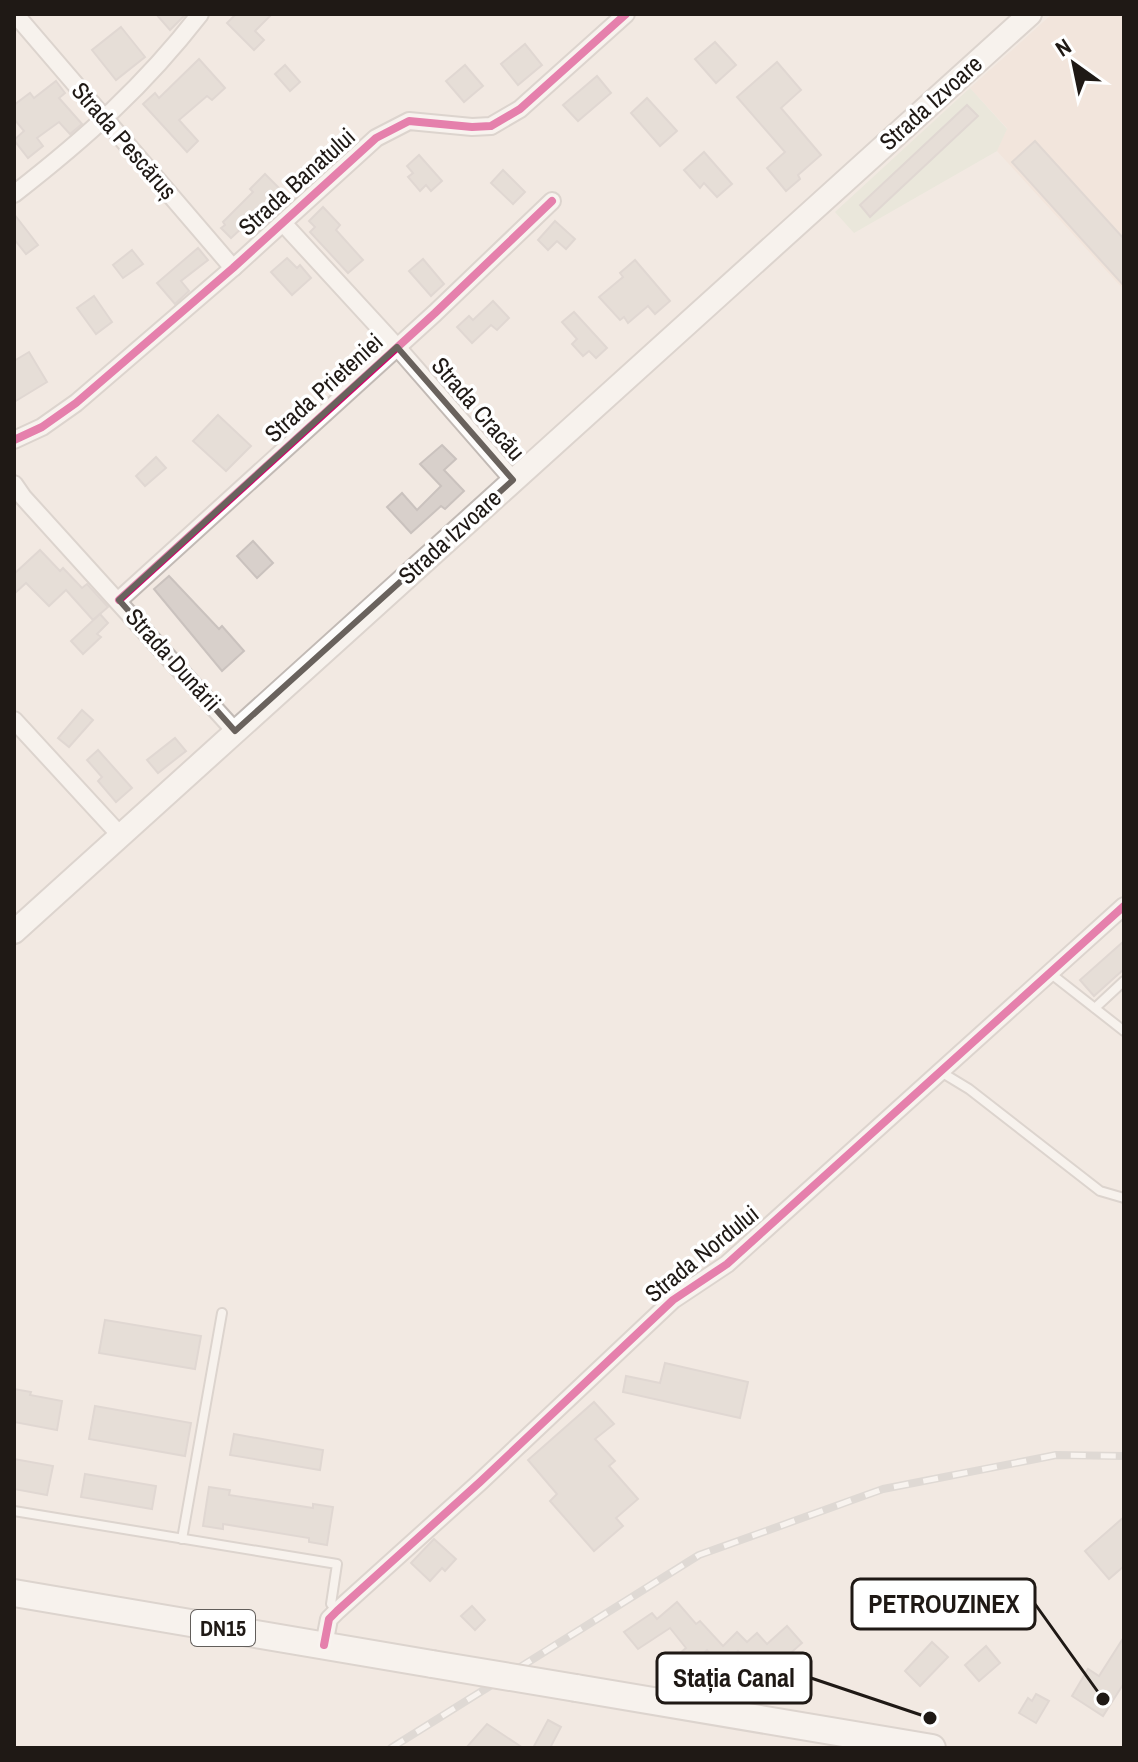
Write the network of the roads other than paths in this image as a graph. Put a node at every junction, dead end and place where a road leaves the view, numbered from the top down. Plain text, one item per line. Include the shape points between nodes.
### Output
1 (15, 14) edge
2 (200, 14) edge
3 (626, 14) edge
4 (1030, 14) edge
5 (105, 120) junction
6 (14, 194) edge
7 (552, 201) dead end
8 (283, 223) junction
9 (233, 268) junction
10 (397, 347) junction
11 (14, 440) edge
12 (513, 480) junction
13 (14, 484) edge
14 (119, 600) junction
15 (14, 720) edge
16 (235, 731) junction
17 (120, 835) junction
18 (1124, 906) edge
19 (14, 932) edge
20 (1050, 973) junction
21 (1124, 981) edge
22 (1095, 1008) junction
23 (1124, 1016) edge
24 (1115, 1024) junction
25 (1124, 1031) edge
26 (940, 1072) junction
27 (1124, 1198) edge
28 (222, 1313) dead end
29 (14, 1511) edge
30 (182, 1539) junction
31 (14, 1593) edge
32 (337, 1611) junction
33 (324, 1645) junction
34 (874, 1743) edge
35 (932, 1748) edge

1 - 5 street, Strada Pescăruș
2 - 5 street
3 - 8 street, Strada Banatului via 504,120 472,127 409,121 391,128
4 - 12 main road, Strada Izvoare
5 - 6 street
5 - 9 street, Strada Pescăruș
7 - 10 street, Strada Prieteniei
8 - 9 street, Strada Banatului
8 - 10 street, Strada Cracău
9 - 11 street, Strada Banatului via 76,403
10 - 12 street, Strada Cracău
10 - 14 street, Strada Prieteniei
12 - 16 main road, Strada Izvoare
13 - 14 street, Strada Dunării
14 - 16 street, Strada Dunării
15 - 17 street
16 - 17 main road, Strada Izvoare
17 - 19 main road, Strada Izvoare
18 - 20 street, Strada Nordului
20 - 22 lane
20 - 26 street, Strada Nordului
21 - 22 lane
22 - 24 lane
23 - 24 lane
24 - 25 lane
26 - 27 lane via 1100,1191
26 - 32 street, Strada Nordului via 727,1264 673,1300
28 - 30 lane
29 - 30 lane
30 - 32 lane via 337,1564 331,1604
31 - 33 main road, DN15
32 - 33 street, Strada Nordului via 329,1619
33 - 34 main road, DN15, bridge
34 - 35 main road, DN15

